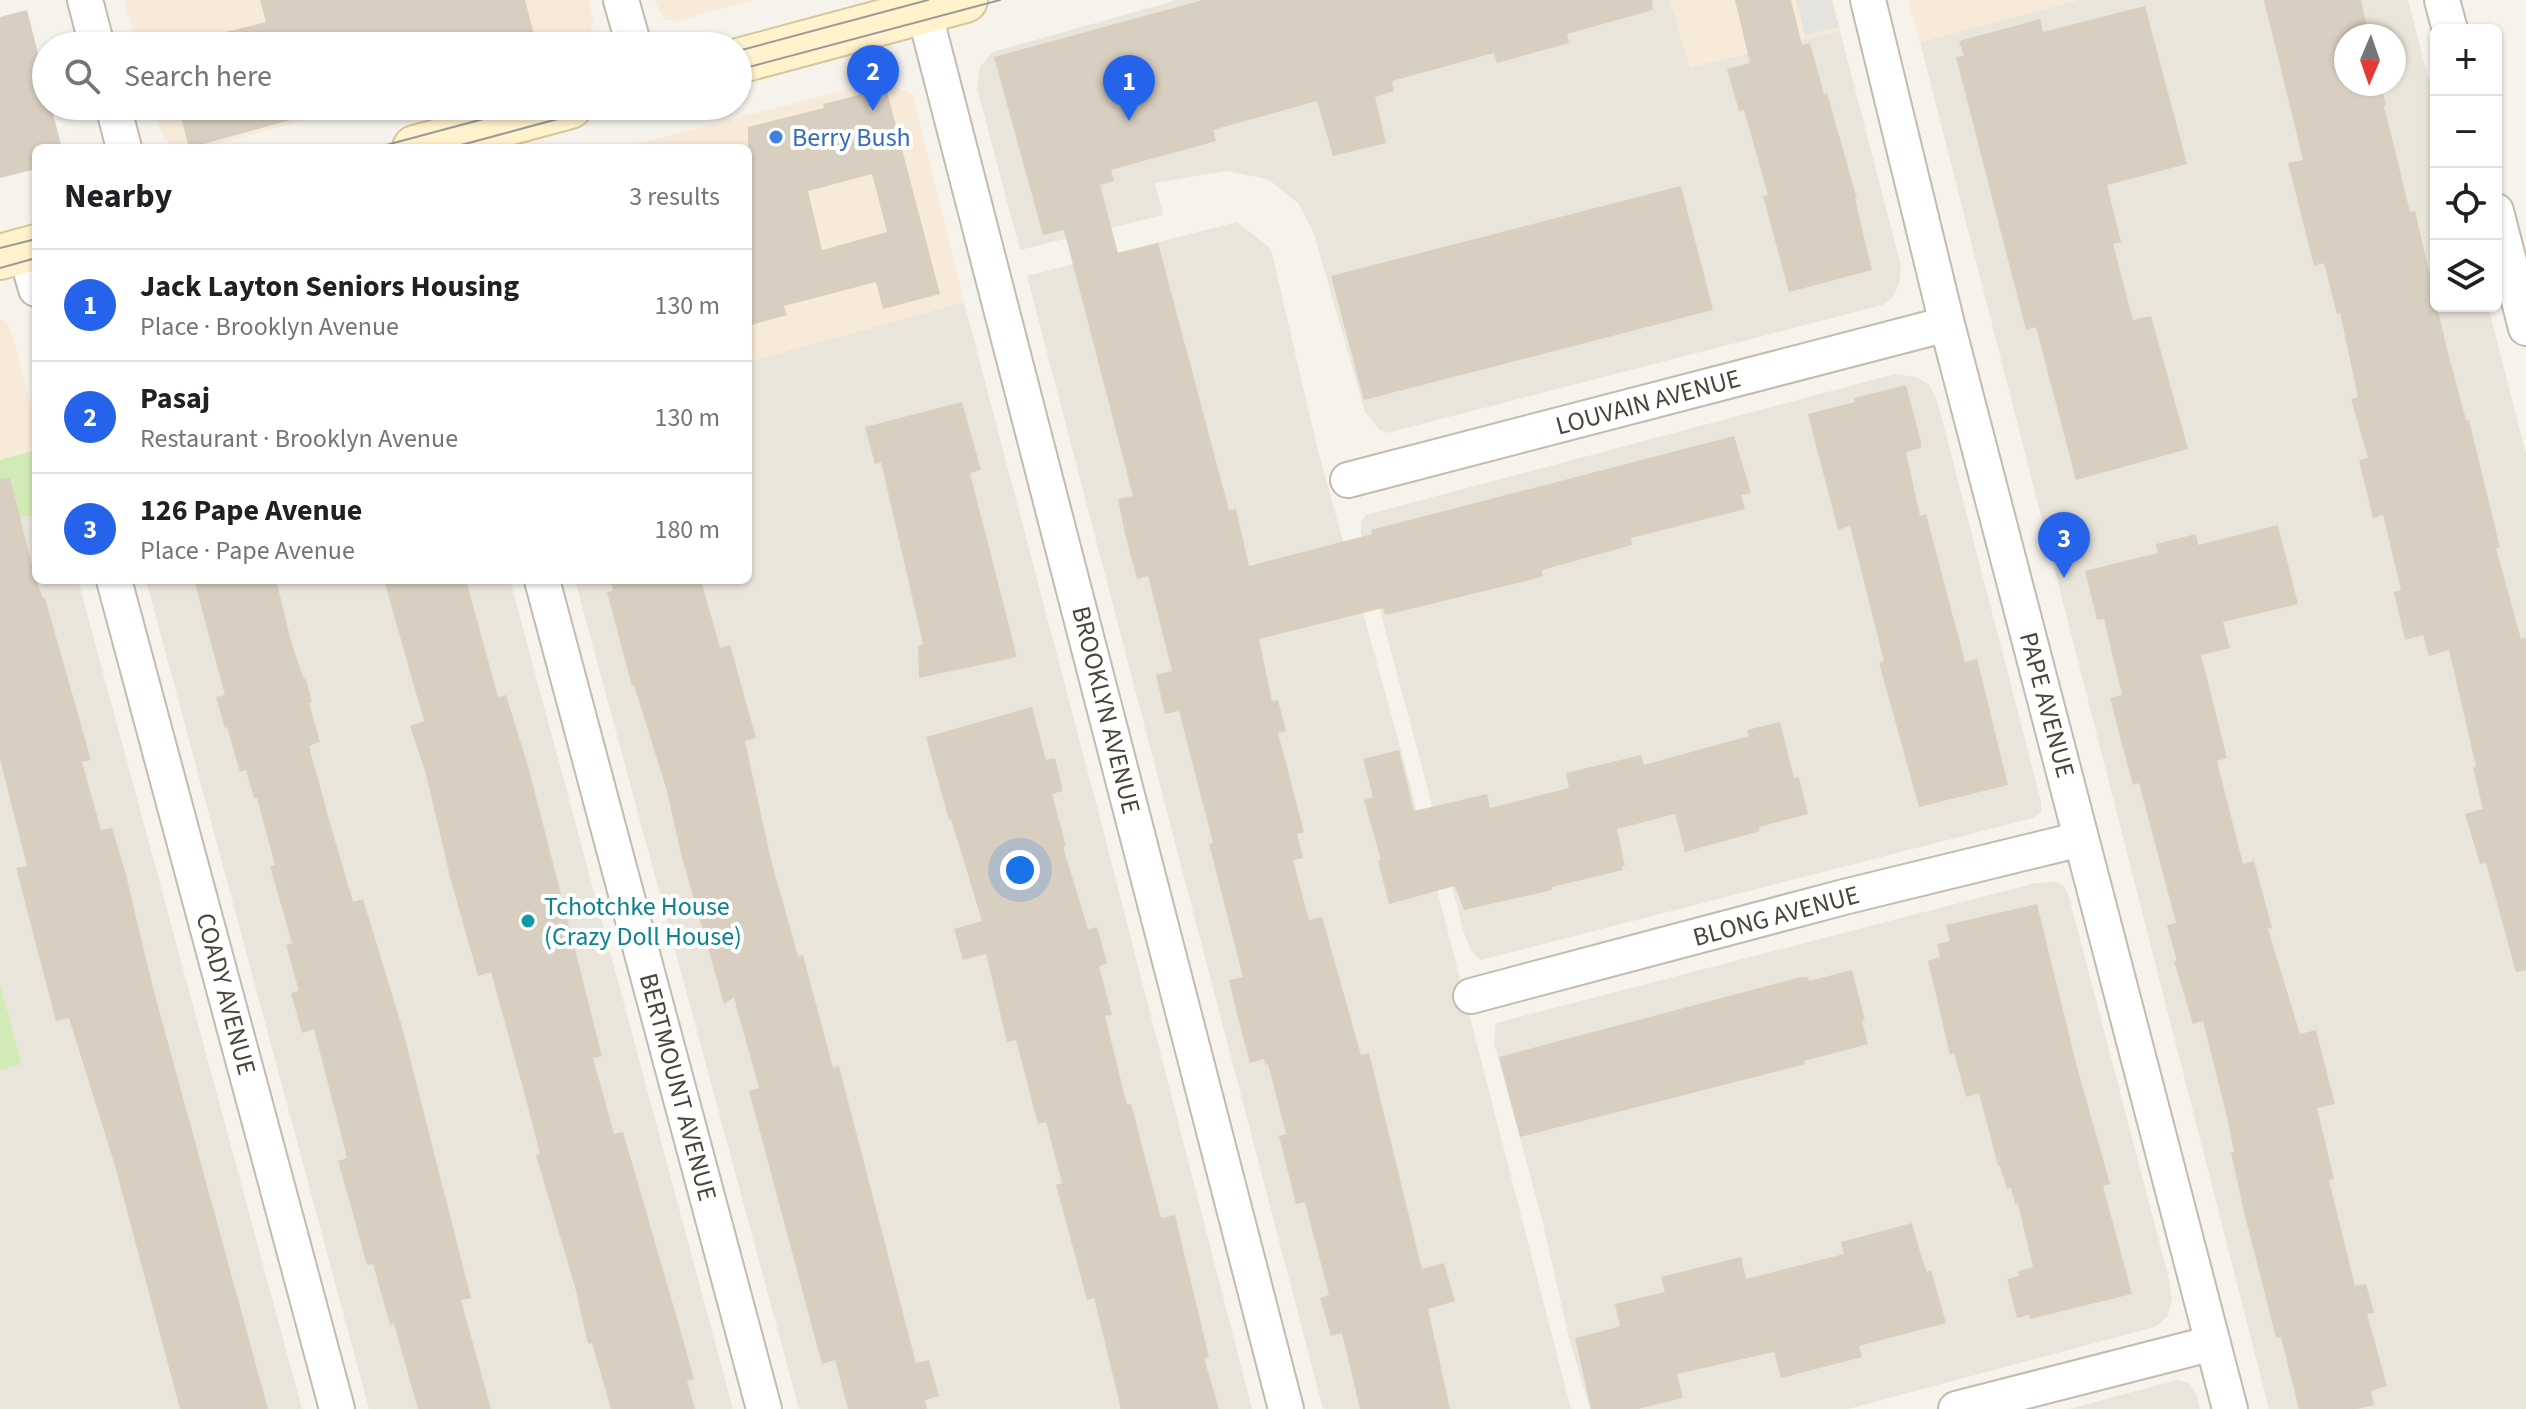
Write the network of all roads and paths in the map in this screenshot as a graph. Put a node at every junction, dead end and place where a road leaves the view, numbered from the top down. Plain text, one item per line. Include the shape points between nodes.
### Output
1 (85, 0) edge
2 (621, 0) edge
3 (965, 0) edge
4 (1868, 0) edge
5 (2442, 0) edge
6 (924, 11) junction
7 (2448, 24) edge
8 (93, 32) edge
9 (630, 32) edge
10 (752, 57) edge
11 (117, 120) edge
12 (520, 120) edge
13 (123, 144) edge
14 (435, 144) edge
15 (2502, 234) edge
16 (1947, 324) junction
17 (2526, 328) edge
18 (1348, 480) dead end
19 (115, 584) edge
20 (543, 584) edge
21 (2081, 839) junction
22 (1471, 996) dead end
23 (2213, 1343) junction
24 (337, 1409) edge
25 (764, 1409) edge
26 (1286, 1409) edge
27 (1956, 1409) edge
28 (2230, 1409) edge

1 - 8 street
2 - 9 street
3 - 6 main road
4 - 16 street, PAPE AVENUE
5 - 7 street
6 - 10 main road
6 - 26 street, BROOKLYN AVENUE
11 - 13 street
12 - 14 main road
15 - 17 street
16 - 18 street, LOUVAIN AVENUE
16 - 21 street, PAPE AVENUE
19 - 24 street, COADY AVENUE
20 - 25 street, BERTMOUNT AVENUE
21 - 22 street, BLONG AVENUE
21 - 23 street, PAPE AVENUE
23 - 27 street
23 - 28 street, PAPE AVENUE

